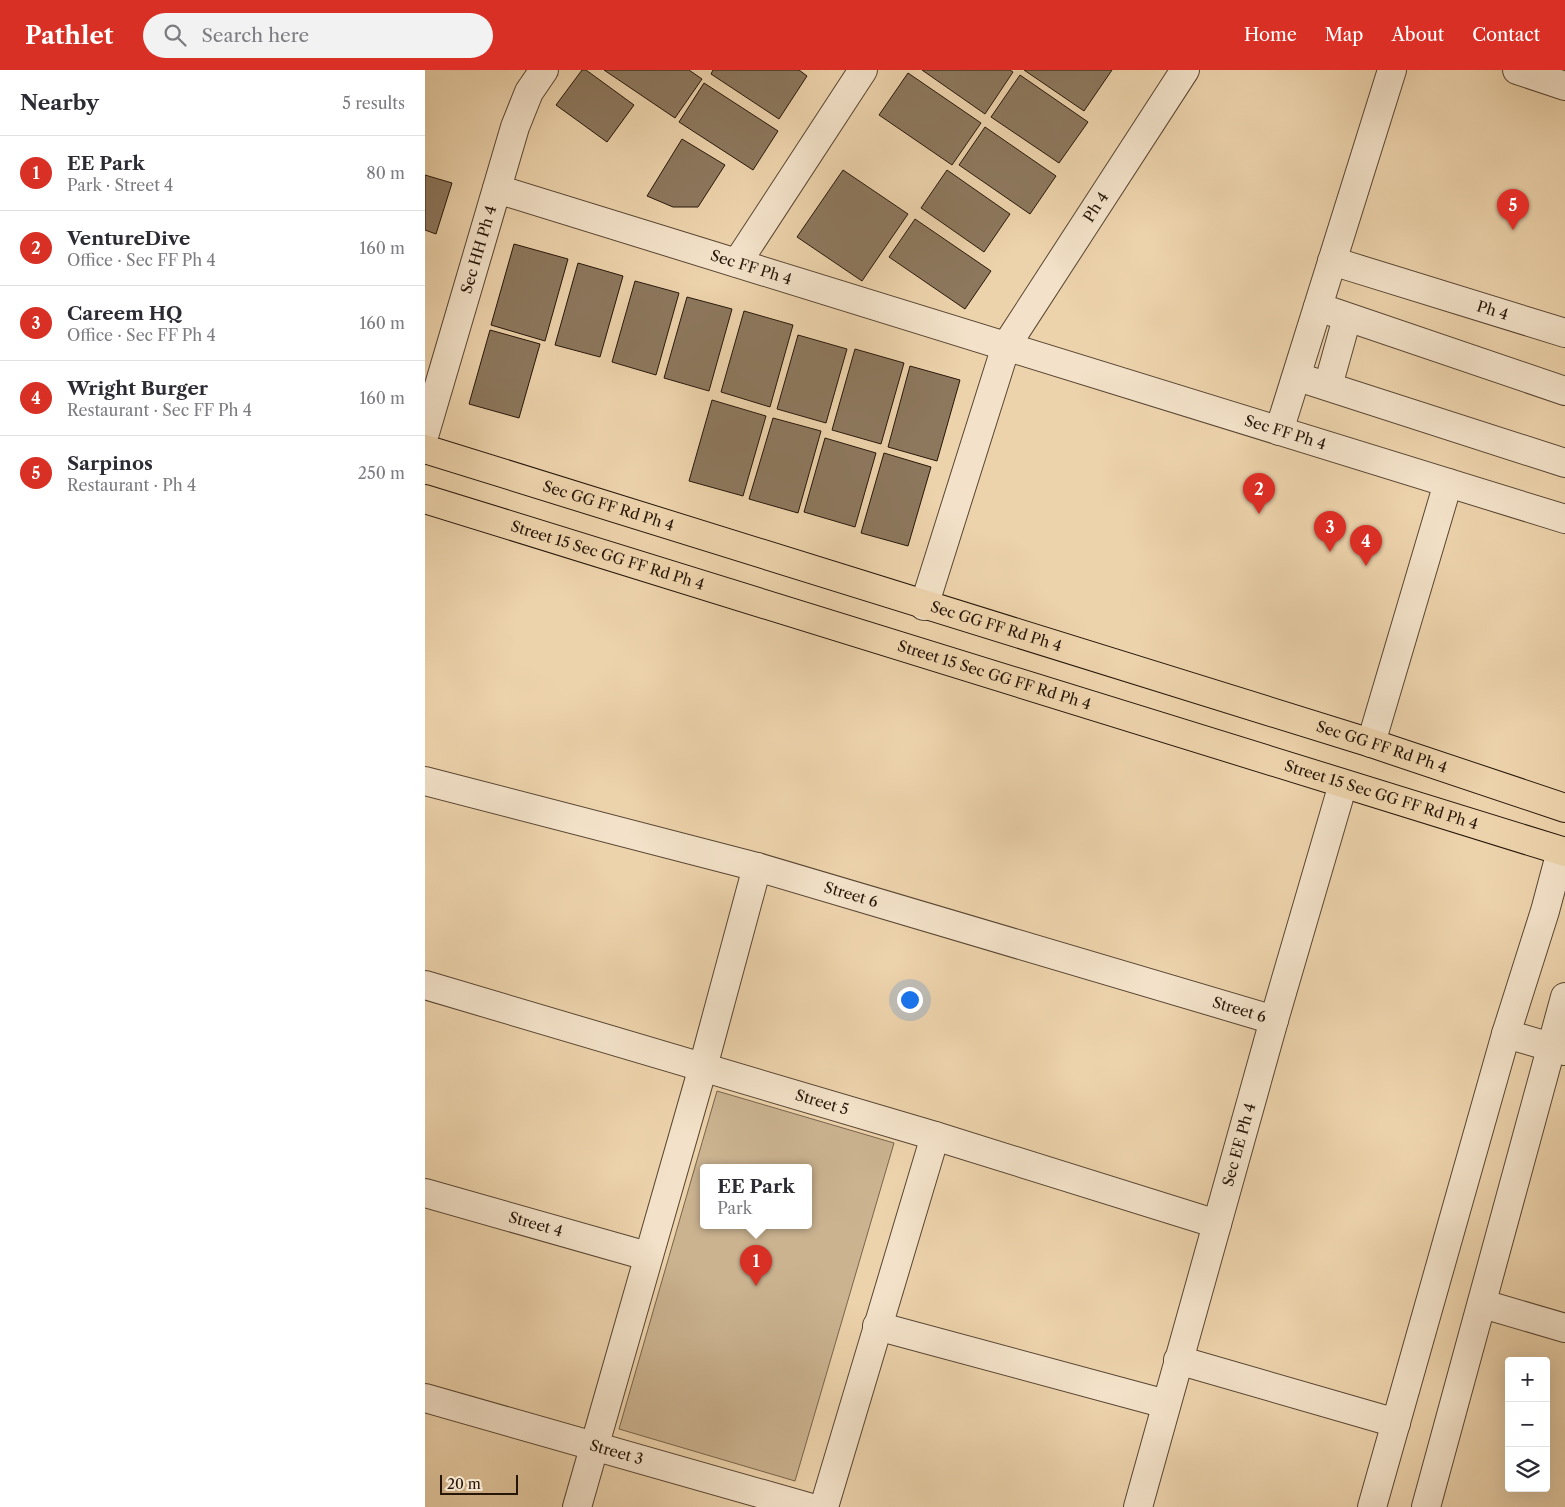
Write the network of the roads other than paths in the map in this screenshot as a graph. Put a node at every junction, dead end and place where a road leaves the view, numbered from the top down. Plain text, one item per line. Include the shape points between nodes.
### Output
1 (544, 70) edge
2 (863, 70) edge
3 (1185, 70) edge
4 (1392, 70) edge
5 (1517, 70) edge
6 (1565, 86) edge
7 (497, 189) junction
8 (1332, 261) junction
9 (737, 263) junction
10 (1318, 306) junction
11 (1347, 318) junction
12 (1565, 333) edge
13 (1006, 346) junction
14 (1298, 377) junction
15 (1327, 386) junction
16 (1565, 391) edge
17 (1279, 431) junction
18 (425, 433) edge
19 (425, 449) edge
20 (1565, 463) edge
21 (1448, 483) junction
22 (425, 499) edge
23 (1565, 518) edge
24 (924, 606) junction
25 (1371, 744) junction
26 (425, 781) edge
27 (1343, 784) junction
28 (1565, 808) edge
29 (1563, 851) edge
30 (757, 867) junction
31 (425, 985) edge
32 (1565, 997) edge
33 (1274, 1020) junction
34 (1506, 1034) junction
35 (1558, 1049) edge
36 (703, 1067) junction
37 (935, 1136) junction
38 (425, 1193) edge
39 (1217, 1224) junction
40 (647, 1256) junction
41 (1483, 1304) junction
42 (877, 1326) junction
43 (1565, 1328) edge
44 (1178, 1360) junction
45 (425, 1398) edge
46 (1166, 1404) junction
47 (1396, 1423) junction
48 (594, 1445) junction
49 (577, 1507) edge
50 (809, 1507) edge
51 (823, 1507) edge
52 (1138, 1507) edge
53 (1372, 1507) edge
54 (1426, 1507) edge

1 - 7 street, Sec HH Ph 4 via 529,92 515,127
2 - 9 street
3 - 13 street, Ph 4
4 - 8 street
5 - 6 street
7 - 9 street, Sec FF Ph 4
7 - 18 street, Sec HH Ph 4
8 - 10 street
8 - 12 street, Ph 4
9 - 13 street, Sec FF Ph 4
10 - 11 street
10 - 14 street
11 - 15 street
11 - 16 street
13 - 17 street, Sec FF Ph 4
13 - 24 street
14 - 15 street
14 - 17 street
15 - 20 street
17 - 21 street, Sec FF Ph 4
19 - 24 main road, Sec GG FF Rd Ph 4
21 - 23 street, Sec FF Ph 4
21 - 25 street
22 - 27 main road, Street 15 Sec GG FF Rd Ph 4
24 - 25 main road, Sec GG FF Rd Ph 4
25 - 28 main road, Sec GG FF Rd Ph 4
26 - 30 street, Street 6
27 - 29 main road, Street 15 Sec GG FF Rd Ph 4
27 - 33 street, Sec EE Ph 4
29 - 34 street
30 - 33 street, Street 6
30 - 36 street
31 - 36 street, Street 5
32 - 35 street
33 - 39 street, Sec EE Ph 4
34 - 35 street
34 - 47 street
35 - 41 street
36 - 37 street, Street 5
36 - 40 street
37 - 39 street, Street 5
37 - 42 street
38 - 40 street, Street 4
39 - 44 street, Sec EE Ph 4
40 - 48 street
41 - 43 street
41 - 54 street
42 - 46 street
42 - 51 street
44 - 46 street, Sec EE Ph 4
44 - 47 street
45 - 48 street, Street 3
46 - 52 street, Sec EE Ph 4
47 - 53 street
48 - 49 street
48 - 50 street, Street 3

